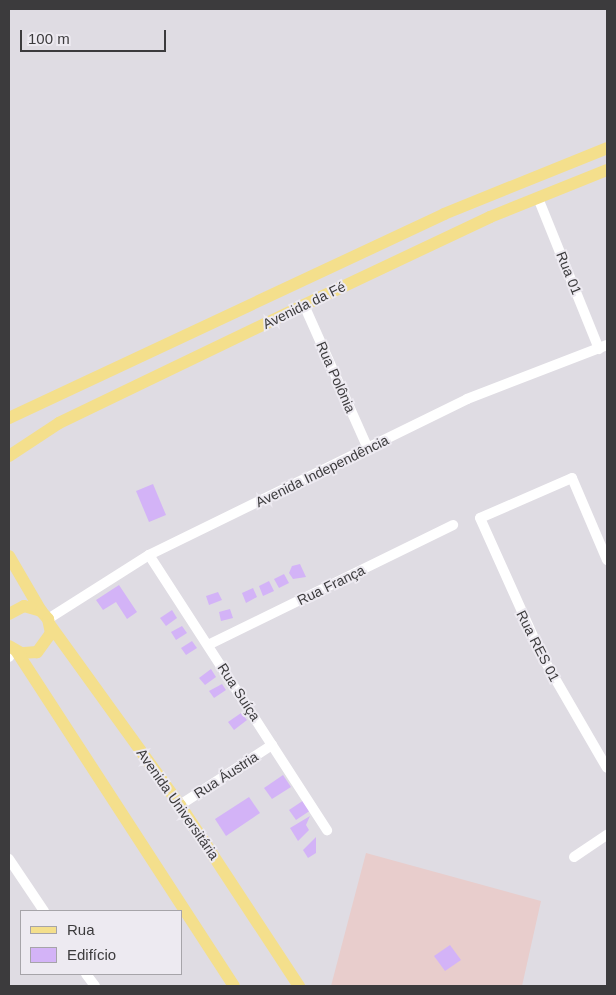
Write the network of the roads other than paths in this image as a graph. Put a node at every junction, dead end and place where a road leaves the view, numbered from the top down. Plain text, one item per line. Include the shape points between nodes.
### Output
1 (607, 148) edge
2 (607, 170) edge
3 (538, 198) junction
4 (304, 305) junction
5 (603, 347) edge
6 (9, 418) edge
7 (368, 449) junction
8 (9, 456) edge
9 (453, 525) dead end
10 (149, 555) junction
11 (9, 556) edge
12 (607, 560) edge
13 (9, 614) edge
14 (47, 618) junction
15 (208, 645) junction
16 (12, 651) edge
17 (272, 745) junction
18 (607, 768) edge
19 (180, 804) junction
20 (327, 830) dead end
21 (607, 835) edge
22 (574, 856) dead end
23 (9, 859) edge
24 (43, 910) edge
25 (180, 910) edge
26 (182, 913) edge
27 (87, 975) edge
28 (229, 985) edge
29 (95, 986) edge
30 (299, 986) edge

1 - 6 main road, Avenida da Fé via 444,214
2 - 3 main road, Avenida da Fé
3 - 4 main road, Avenida da Fé
3 - 5 street, Rua 01
4 - 7 street, Rua Polônia
4 - 8 main road, Avenida da Fé via 59,423
5 - 7 street, Avenida Independência via 467,399
7 - 10 street, Avenida Independência
9 - 15 street, Rua França
10 - 14 street, Avenida Independência
10 - 15 street, Rua Suíça
11 - 14 main road, Avenida Universitária
12 - 18 street, Rua RES 01 via 572,478 480,518 542,656
13 - 14 main road via 24,606
14 - 16 main road via 44,647 29,654
14 - 19 main road, Avenida Universitária
15 - 17 street, Rua Suíça
16 - 25 main road
17 - 19 street, Rua Áustria
17 - 20 street, Rua Suíça
19 - 30 main road, Avenida Universitária
21 - 22 street
23 - 24 street
26 - 28 main road
27 - 29 street

